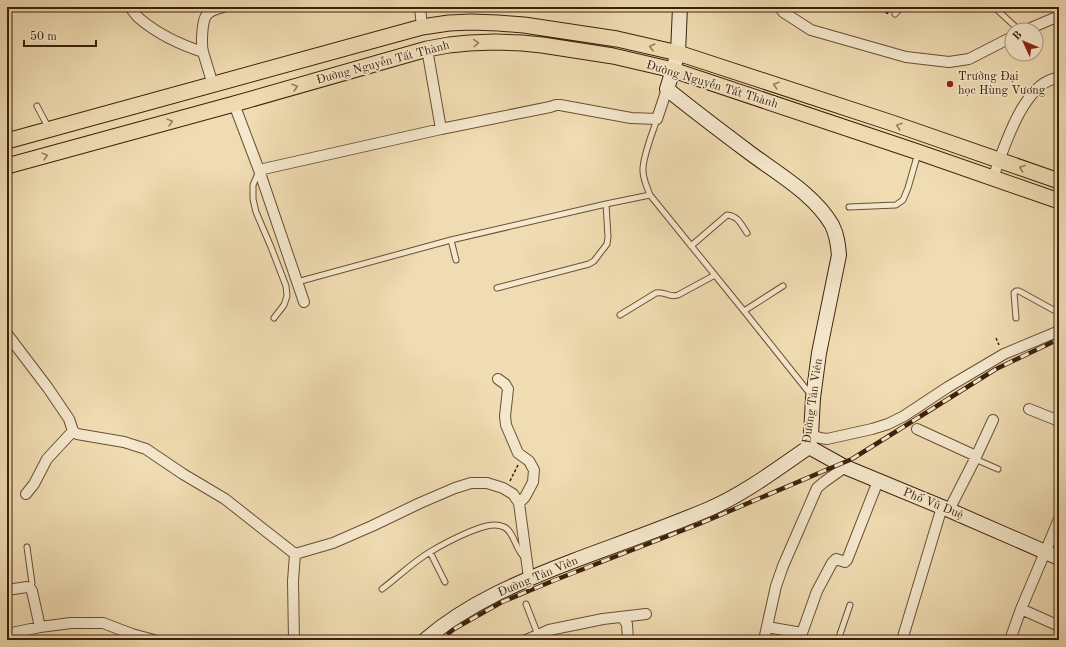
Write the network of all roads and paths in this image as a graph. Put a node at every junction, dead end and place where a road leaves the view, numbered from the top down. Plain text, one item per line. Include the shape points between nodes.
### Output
1 (130, 7) edge
2 (223, 7) edge
3 (420, 7) edge
4 (680, 7) edge
5 (780, 7) edge
6 (901, 7) edge
7 (994, 7) edge
8 (895, 14) dead end
9 (1059, 16) edge
10 (1010, 22) edge
11 (1044, 22) edge
12 (422, 27) junction
13 (1004, 41) edge
14 (427, 49) junction
15 (203, 52) junction
16 (678, 53) junction
17 (673, 70) junction
18 (1059, 78) edge
19 (213, 85) junction
20 (667, 89) junction
21 (234, 104) junction
22 (37, 106) dead end
23 (657, 119) junction
24 (441, 129) junction
25 (50, 130) junction
26 (7, 141) edge
27 (918, 152) junction
28 (1000, 160) junction
29 (7, 166) edge
30 (259, 170) junction
31 (993, 178) junction
32 (1059, 181) edge
33 (650, 195) junction
34 (1059, 201) edge
35 (606, 204) junction
36 (849, 207) dead end
37 (747, 233) dead end
38 (451, 240) junction
39 (691, 246) junction
40 (456, 260) dead end
41 (715, 275) junction
42 (297, 282) junction
43 (783, 286) dead end
44 (497, 288) dead end
45 (304, 302) dead end
46 (744, 311) junction
47 (1059, 313) edge
48 (620, 315) dead end
49 (274, 318) dead end
50 (1016, 318) dead end
51 (1059, 331) edge
52 (7, 334) edge
53 (498, 378) dead end
54 (813, 398) junction
55 (1029, 409) dead end
56 (993, 420) dead end
57 (1059, 421) edge
58 (917, 429) dead end
59 (73, 431) junction
60 (810, 441) junction
61 (976, 458) junction
62 (518, 465) dead end
63 (845, 468) junction
64 (998, 469) dead end
65 (878, 481) junction
66 (506, 490) junction
67 (26, 494) dead end
68 (519, 503) junction
69 (946, 508) junction
70 (1059, 519) edge
71 (27, 548) dead end
72 (430, 552) junction
73 (1045, 552) junction
74 (295, 554) junction
75 (1059, 558) edge
76 (527, 560) junction
77 (529, 578) junction
78 (445, 582) dead end
79 (30, 588) junction
80 (382, 589) dead end
81 (7, 590) edge
82 (526, 604) dead end
83 (850, 605) dead end
84 (1021, 609) junction
85 (646, 614) dead end
86 (622, 617) junction
87 (1059, 626) edge
88 (40, 627) junction
89 (767, 627) junction
90 (7, 634) edge
91 (538, 635) junction
92 (804, 636) edge
93 (154, 640) edge
94 (294, 640) edge
95 (425, 640) edge
96 (526, 640) edge
97 (628, 640) edge
98 (764, 640) edge
99 (838, 640) edge
100 (902, 640) edge
101 (1010, 640) edge

1 - 15 street via 140,18 160,32
2 - 15 street via 205,16 201,44
3 - 12 street
4 - 16 street
5 - 13 street via 783,12 811,30 901,55 949,62 969,59
6 - 8 lane
7 - 10 lane
9 - 11 street
16 -> 12 main road, Đường Nguyễn Tất Thành via 617,39 524,25 471,22
12 - 19 main road, Đường Nguyễn Tất Thành
14 -> 17 main road, Đường Nguyễn Tất Thành via 469,43 522,43 613,56
21 -> 14 main road, Đường Nguyễn Tất Thành
14 - 24 street
15 - 19 street
16 - 17 street
28 -> 16 main road, Đường Nguyễn Tất Thành
17 - 20 street
17 - 27 main road, Đường Nguyễn Tất Thành
18 - 28 street via 1038,87 1027,99
19 - 25 main road, Đường Nguyễn Tất Thành
20 - 23 street
20 - 54 street, Đường Tản Viên via 804,192 819,208 838,239 839,255 819,353
29 -> 21 main road, Đường Nguyễn Tất Thành
21 - 30 street
22 - 25 lane
23 - 24 street via 631,118 560,105
23 - 33 lane via 643,164 644,181
24 - 30 street
25 - 26 main road, Đường Nguyễn Tất Thành
27 - 31 main road, Đường Nguyễn Tất Thành
27 - 36 lane via 908,188 902,200 896,205
28 - 31 street
32 -> 28 main road, Đường Nguyễn Tất Thành
30 - 42 street
30 - 49 lane via 253,184 256,212 272,247 287,291 284,304
31 - 34 main road, Đường Nguyễn Tất Thành
33 - 35 lane
33 - 39 lane
35 - 38 lane
35 - 44 lane via 607,244 594,261
37 - 39 lane via 737,218 727,215
38 - 40 lane
38 - 42 lane
39 - 41 lane
41 - 46 lane
41 - 48 lane via 673,297 661,292 656,293
42 - 45 street
43 - 46 lane
46 - 54 lane
47 - 50 lane via 1016,291
51 - 60 street via 1004,354 888,424
52 - 59 street via 48,388 69,419
53 - 68 street via 508,389 504,416 506,425 518,453 529,461 534,470 533,482
54 - 60 street, Đường Tản Viên
55 - 57 street
56 - 61 street
58 - 61 street
59 - 67 street via 47,459
59 - 74 street via 77,434 124,442 146,450 225,499
60 - 63 street, Phố Vũ Duệ
60 - 77 street, Đường Tản Viên via 771,473 722,503 669,526
61 - 64 lane
61 - 69 street
62 - 66 path
63 - 65 street, Phố Vũ Duệ
63 - 89 street via 817,488 783,566
65 - 69 street, Phố Vũ Duệ
65 - 92 street via 847,560 836,560 832,563 817,591
66 - 68 street via 513,494
66 - 74 street via 487,483 455,488 333,543
68 - 76 street
69 - 73 street, Phố Vũ Duệ
69 - 100 street
70 - 73 street
71 - 79 lane via 32,583
72 - 76 lane via 480,527 503,527 509,530 518,551
72 - 78 lane
72 - 80 lane
73 - 75 street, Phố Vũ Duệ
73 - 84 street
74 - 94 street
76 - 77 street
77 - 95 street, Đường Tản Viên via 447,622
79 - 81 street
79 - 88 street
82 - 91 lane
83 - 99 lane
84 - 87 street
84 - 101 street
85 - 86 street
86 - 91 street via 549,630
86 - 97 street via 627,624
88 - 90 street
88 - 93 street via 71,623 103,623
89 - 92 street
89 - 98 street
91 - 96 street

